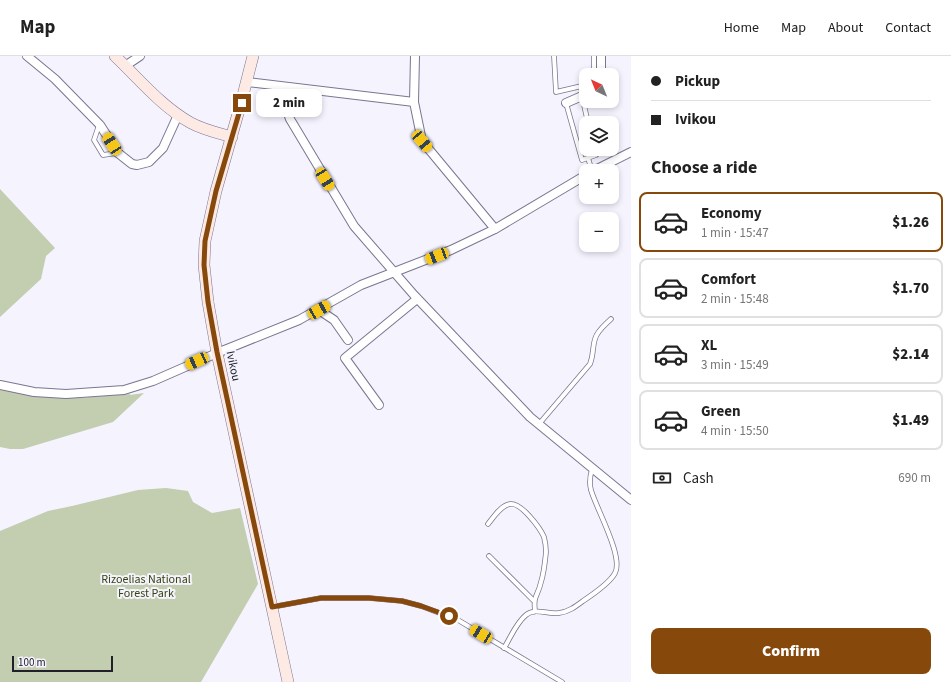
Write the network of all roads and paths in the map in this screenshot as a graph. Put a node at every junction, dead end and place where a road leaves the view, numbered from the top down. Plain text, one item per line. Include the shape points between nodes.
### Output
1 (27, 56) edge
2 (115, 56) edge
3 (140, 56) edge
4 (253, 56) edge
5 (415, 56) edge
6 (554, 56) edge
7 (594, 56) edge
8 (601, 56) edge
9 (125, 66) junction
10 (594, 68) edge
11 (601, 68) edge
12 (247, 82) junction
13 (278, 86) junction
14 (579, 87) edge
15 (579, 97) edge
16 (414, 102) junction
17 (566, 103) joint
18 (178, 114) junction
19 (100, 125) junction
20 (232, 137) junction
21 (631, 152) edge
22 (118, 153) junction
23 (596, 156) edge
24 (588, 158) junction
25 (590, 164) edge
26 (607, 164) edge
27 (579, 179) edge
28 (495, 229) junction
29 (394, 272) junction
30 (417, 299) junction
31 (319, 310) junction
32 (611, 319) dead end
33 (348, 340) dead end
34 (217, 352) junction
35 (0, 385) edge
36 (379, 405) dead end
37 (538, 424) junction
38 (592, 468) junction
39 (631, 500) edge
40 (488, 524) dead end
41 (489, 556) dead end
42 (533, 600) junction
43 (272, 607) junction
44 (535, 611) junction
45 (504, 648) junction
46 (288, 682) edge
47 (562, 682) edge

1 - 19 street via 55,79
2 - 9 street
3 - 9 street
4 - 12 street, Ivikou
5 - 16 street
6 - 14 lane via 556,92
7 - 10 lane
8 - 11 street
9 - 18 street
12 - 13 street
12 - 20 street, Ivikou
13 - 16 street
13 - 29 street via 290,119 354,226
15 - 17 street
16 - 28 street via 422,141
17 - 24 lane via 582,160
18 - 20 street via 207,130
18 - 22 street via 163,148 149,162 132,164
19 - 22 street
19 - 22 lane via 94,140 103,155
20 - 34 street, Ivikou via 205,241 208,302
21 - 26 street
23 - 24 lane
24 - 25 lane
27 - 28 street
28 - 29 street via 451,250
29 - 30 street
29 - 31 street via 361,285
30 - 36 street via 345,358
30 - 37 street
31 - 33 street via 334,320
31 - 34 street
32 - 37 lane via 595,338 594,356 590,364
34 - 35 street via 152,381 124,390 66,394 34,392
34 - 43 street, Ivikou
37 - 38 street
38 - 39 street
38 - 44 lane via 591,490 613,548 616,571 610,580 568,611 558,614
40 - 42 lane via 504,506 512,503 529,516 539,528 546,551 541,583
41 - 42 lane
42 - 44 lane
43 - 45 lane via 321,598 402,601 458,620
43 - 46 street, Ivikou
44 - 45 lane via 526,614 520,621
45 - 47 lane

